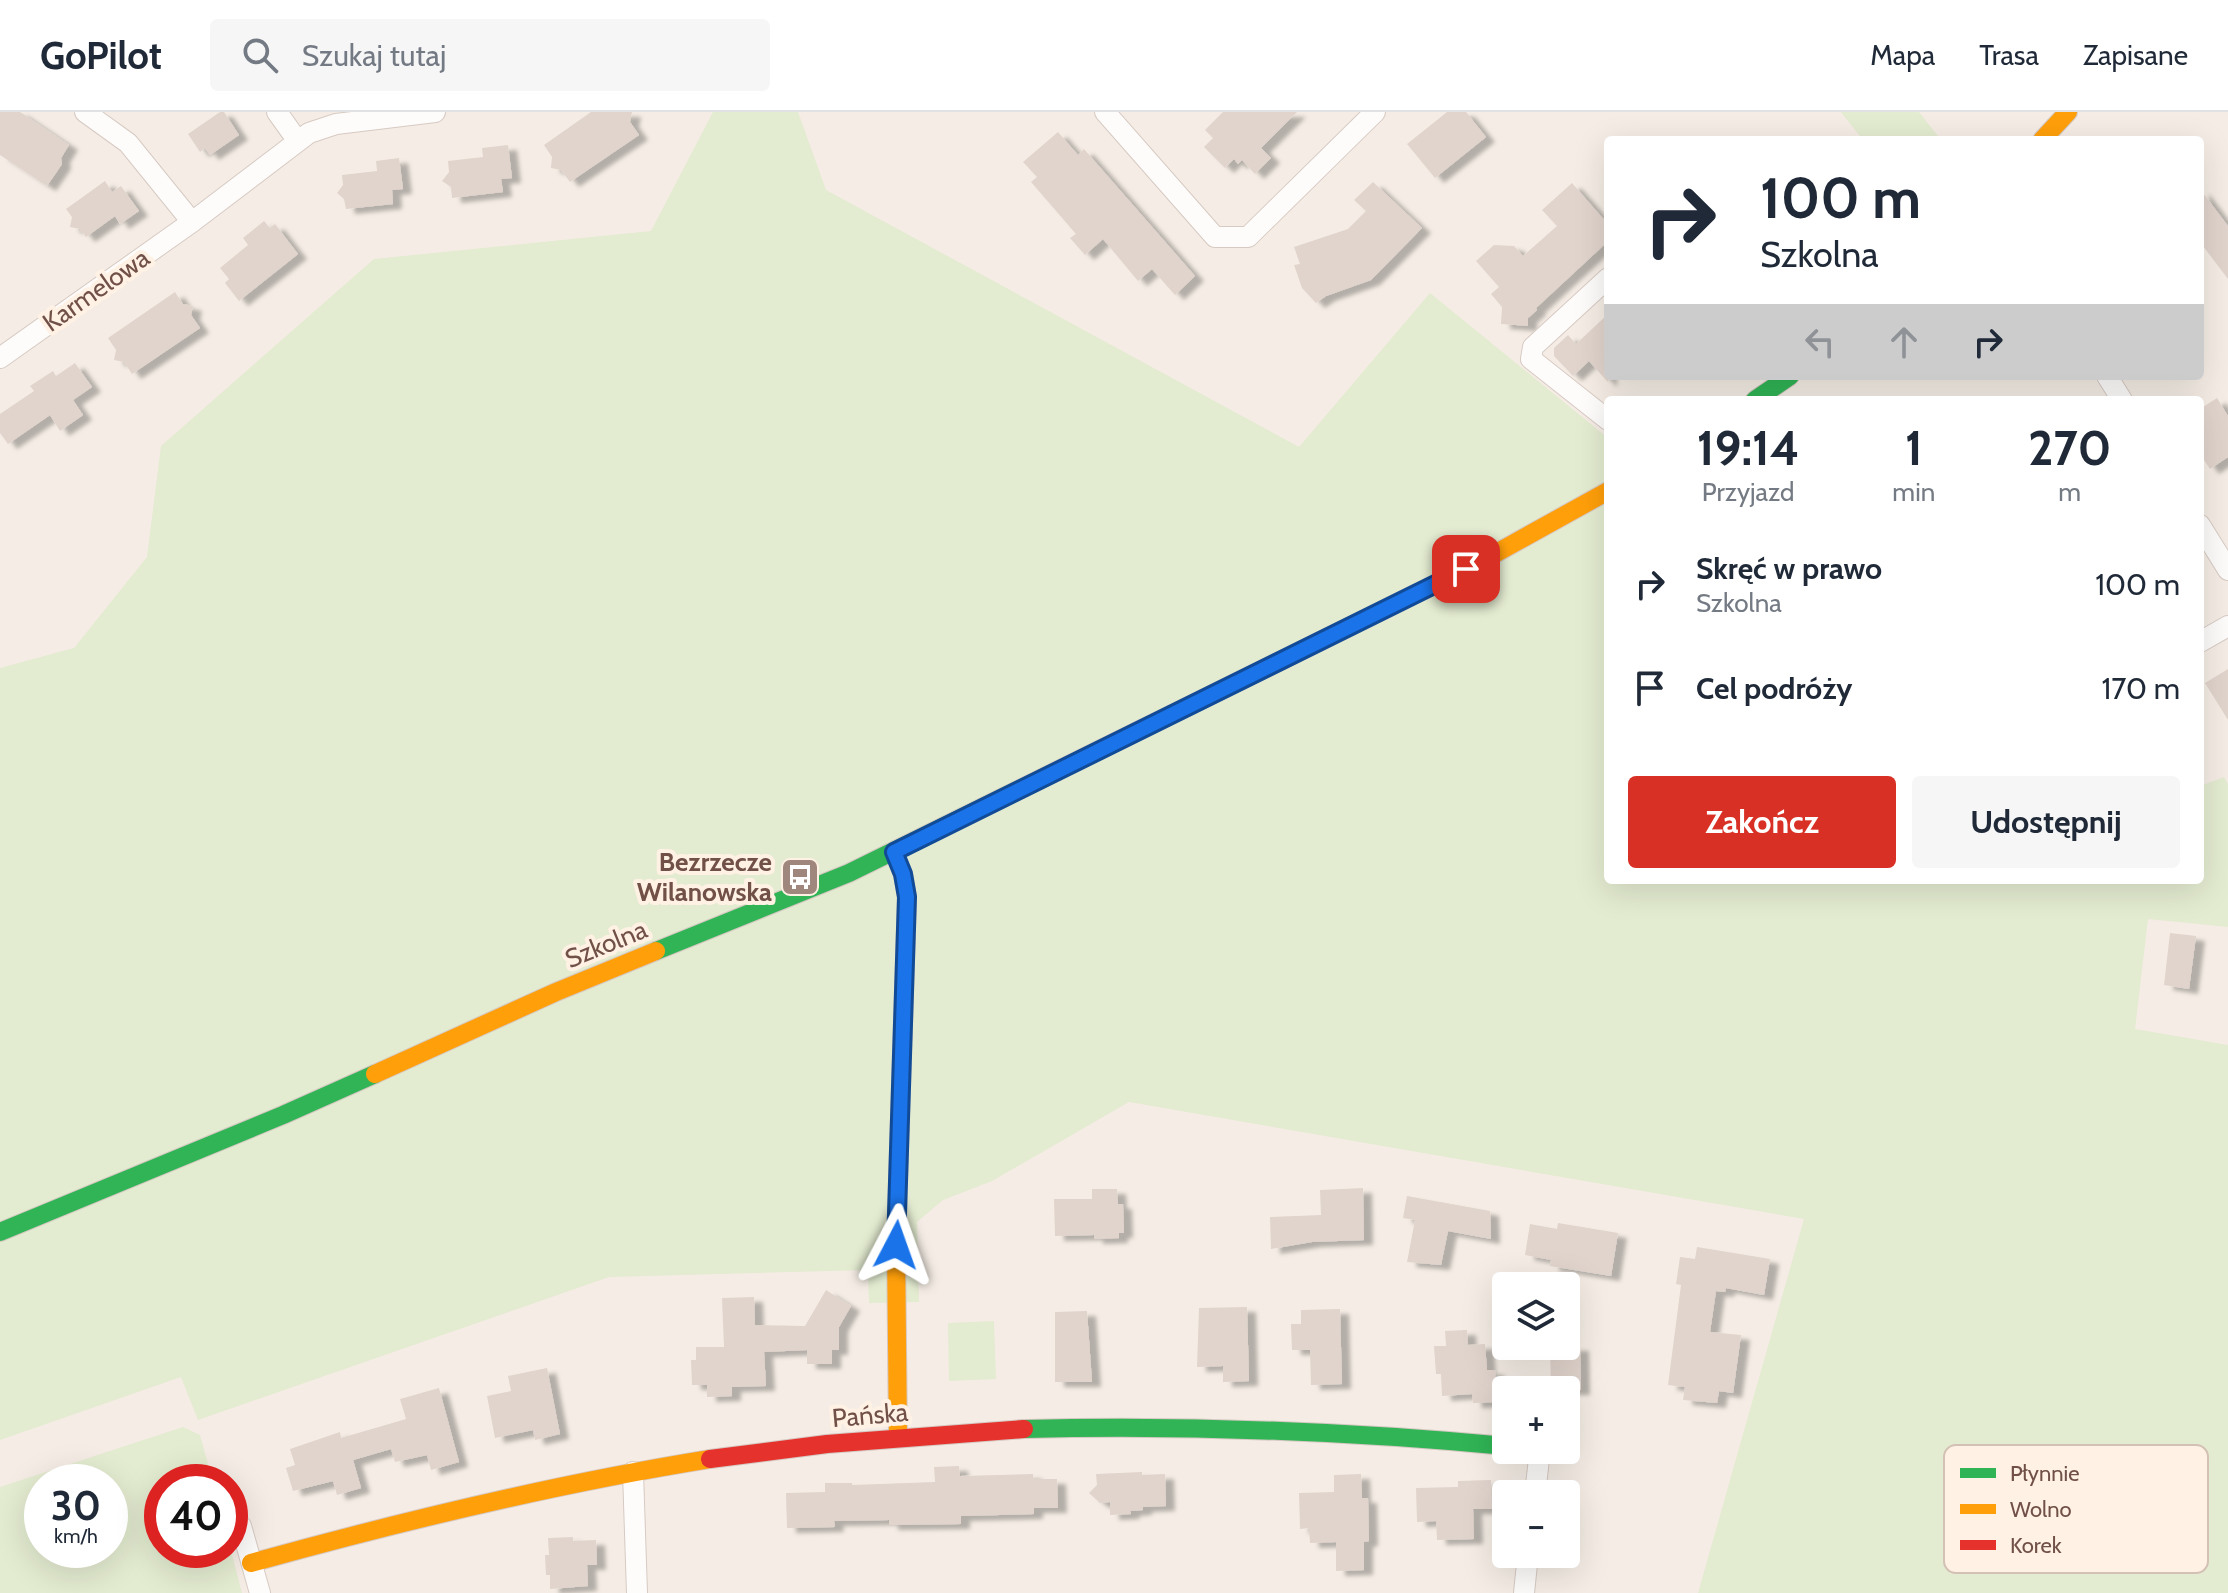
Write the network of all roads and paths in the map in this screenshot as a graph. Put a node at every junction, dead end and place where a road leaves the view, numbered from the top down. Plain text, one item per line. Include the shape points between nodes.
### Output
1 (85, 112) edge
2 (277, 112) edge
3 (435, 112) edge
4 (1105, 112) edge
5 (1375, 112) edge
6 (2068, 112) edge
7 (2046, 136) edge
8 (297, 140) junction
9 (192, 222) junction
10 (1604, 282) edge
11 (0, 358) edge
12 (1784, 380) edge
13 (1761, 396) edge
14 (1604, 417) edge
15 (1604, 493) edge
16 (2204, 531) edge
17 (2228, 570) edge
18 (2228, 626) edge
19 (2204, 640) edge
20 (894, 852) junction
21 (0, 1232) edge
22 (898, 1438) junction
23 (1492, 1445) edge
24 (633, 1472) junction
25 (248, 1552) edge
26 (251, 1563) junction
27 (1527, 1568) edge
28 (260, 1593) edge
29 (637, 1593) edge
30 (1524, 1593) edge

1 - 9 street via 128,143
2 - 8 street
3 - 8 street, Karmelowa via 322,126
4 - 5 street via 1215,237 1248,237
6 - 7 street
8 - 9 street, Karmelowa
9 - 11 street, Karmelowa
10 - 14 street via 1533,347 1531,359
12 - 13 street
15 - 20 street, Szkolna via 1471,566
16 - 17 street
18 - 19 street
20 - 21 street, Szkolna
20 - 22 street via 907,897 896,1245
22 - 23 street, Pańska via 1065,1428 1223,1427
22 - 24 street, Pańska
24 - 26 street, Pańska via 456,1508
24 - 29 street
25 - 26 street
26 - 28 street
27 - 30 street

